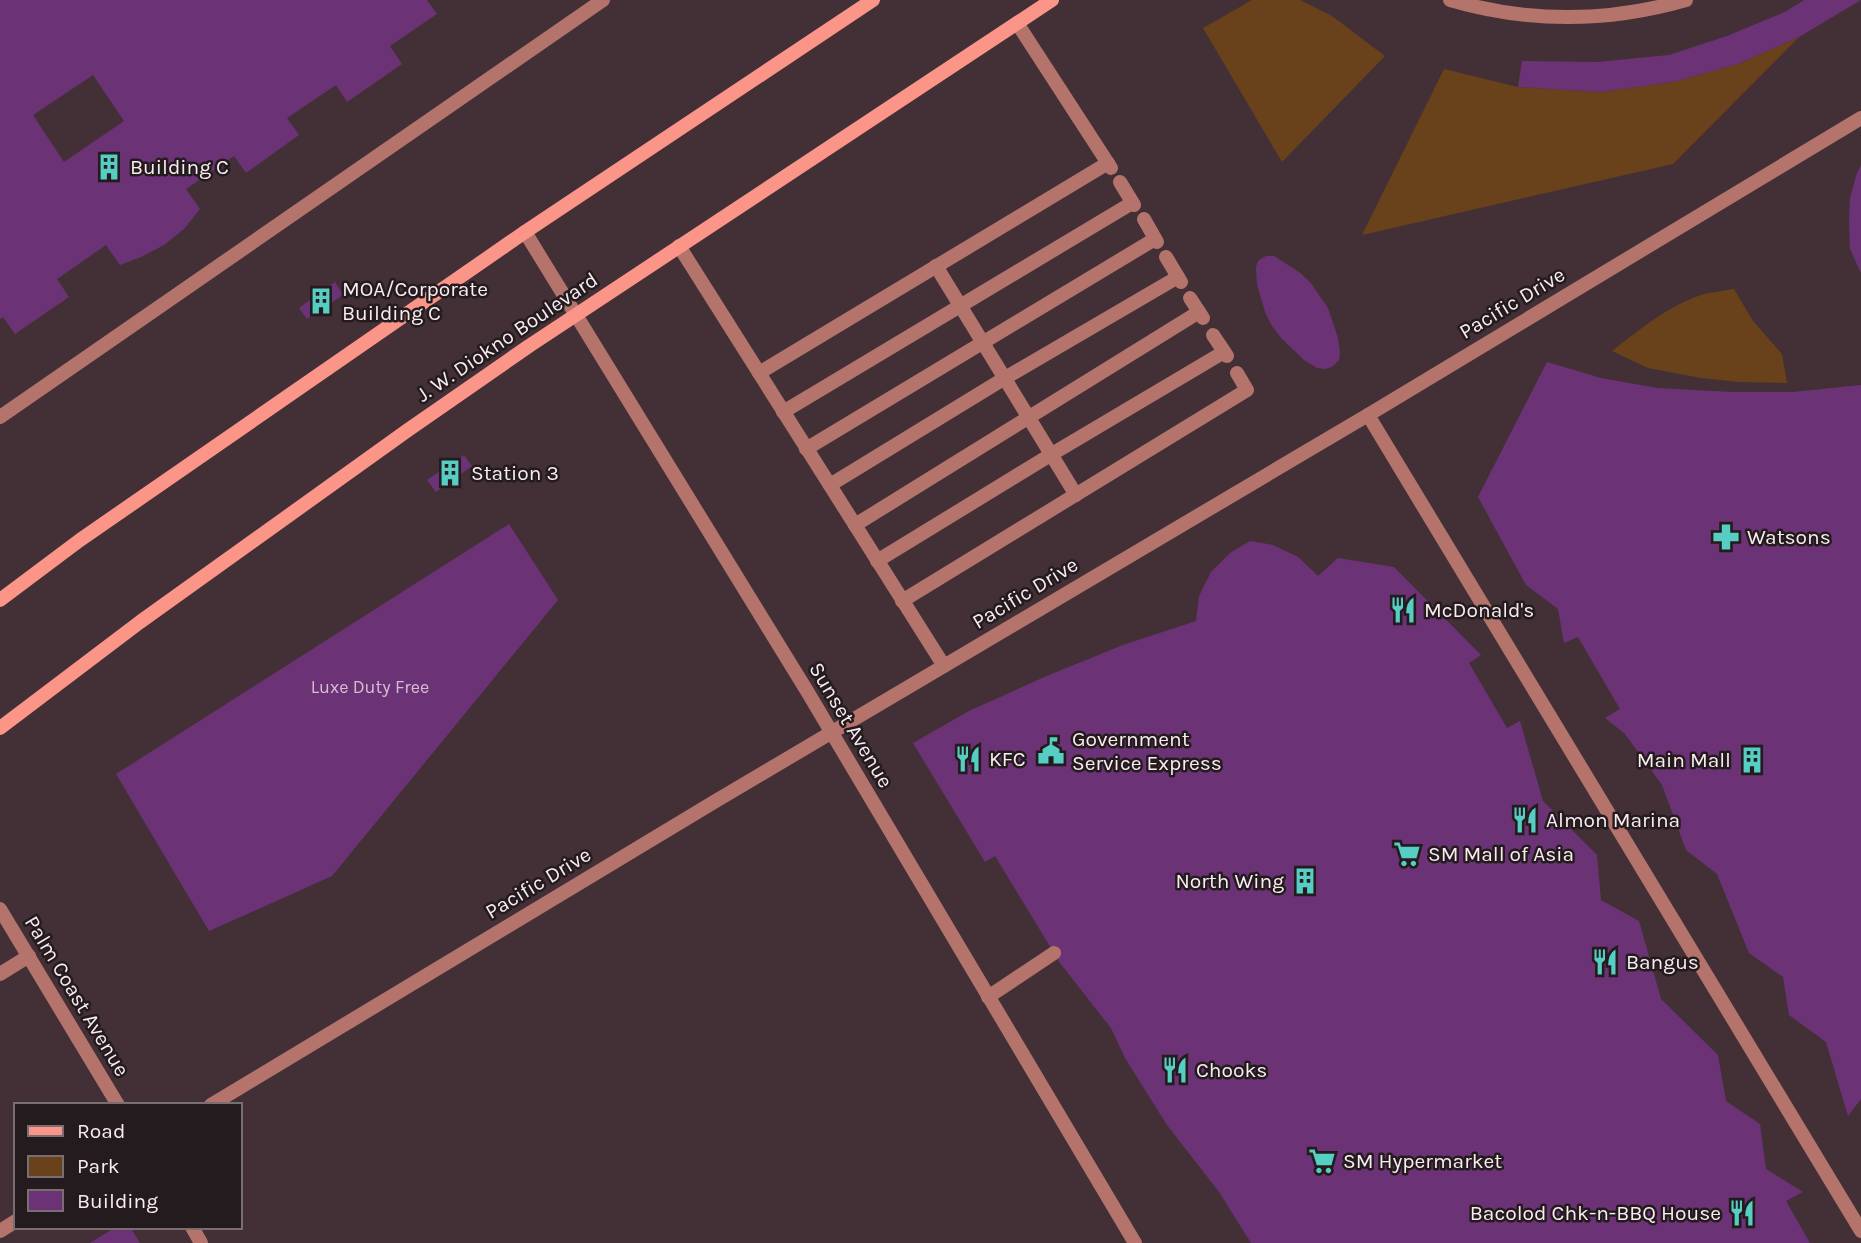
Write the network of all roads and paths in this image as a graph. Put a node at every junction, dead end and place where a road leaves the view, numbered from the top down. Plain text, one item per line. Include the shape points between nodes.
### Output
1 (603, 0) edge
2 (873, 0) edge
3 (1052, 0) edge
4 (1450, 0) edge
5 (1686, 0) edge
6 (1017, 23) junction
7 (1861, 118) edge
8 (1120, 182) dead end
9 (1144, 219) dead end
10 (525, 232) junction
11 (679, 246) junction
12 (1166, 257) dead end
13 (936, 266) junction
14 (1190, 298) dead end
15 (961, 305) junction
16 (575, 314) junction
17 (1213, 335) dead end
18 (983, 342) junction
19 (758, 373) junction
20 (1237, 373) dead end
21 (1005, 378) junction
22 (783, 412) junction
23 (1368, 415) junction
24 (0, 417) edge
25 (1029, 417) junction
26 (806, 449) junction
27 (1052, 454) junction
28 (830, 485) junction
29 (1076, 495) junction
30 (855, 525) junction
31 (877, 561) junction
32 (0, 600) edge
33 (902, 601) junction
34 (944, 666) junction
35 (0, 728) edge
36 (831, 733) junction
37 (0, 909) edge
38 (1054, 953) dead end
39 (29, 956) junction
40 (0, 974) edge
41 (988, 997) junction
42 (117, 1103) edge
43 (214, 1103) edge
44 (1861, 1231) edge
45 (1135, 1243) edge

1 - 24 street
2 - 10 street
3 - 6 street, J. W. Diokno Boulevard
4 - 5 street via 1483,10 1589,18
6 - 11 street, J. W. Diokno Boulevard
6 - 13 street via 1110,165
7 - 23 street, Pacific Drive
8 - 15 street via 1133,204
9 - 18 street via 1156,241
10 - 16 street, Sunset Avenue
10 - 32 street
11 - 16 street, J. W. Diokno Boulevard
11 - 19 street
12 - 21 street via 1180,279
13 - 15 street
13 - 19 street
14 - 25 street via 1201,315
15 - 18 street
15 - 22 street
16 - 35 street, J. W. Diokno Boulevard via 140,622
16 - 36 street, Sunset Avenue
17 - 27 street via 1225,354
18 - 21 street
18 - 26 street
19 - 22 street
20 - 29 street via 1247,390
21 - 25 street
21 - 28 street
22 - 26 street
23 - 34 street, Pacific Drive
23 - 44 street
25 - 27 street
25 - 30 street
26 - 28 street
27 - 29 street
27 - 31 street
28 - 30 street
29 - 33 street
30 - 31 street
31 - 33 street
33 - 34 street
34 - 36 street, Pacific Drive
36 - 41 street, Sunset Avenue
36 - 43 street, Pacific Drive
37 - 39 street, Palm Coast Avenue
38 - 41 street
39 - 40 street
39 - 42 street, Palm Coast Avenue
41 - 45 street, Sunset Avenue

